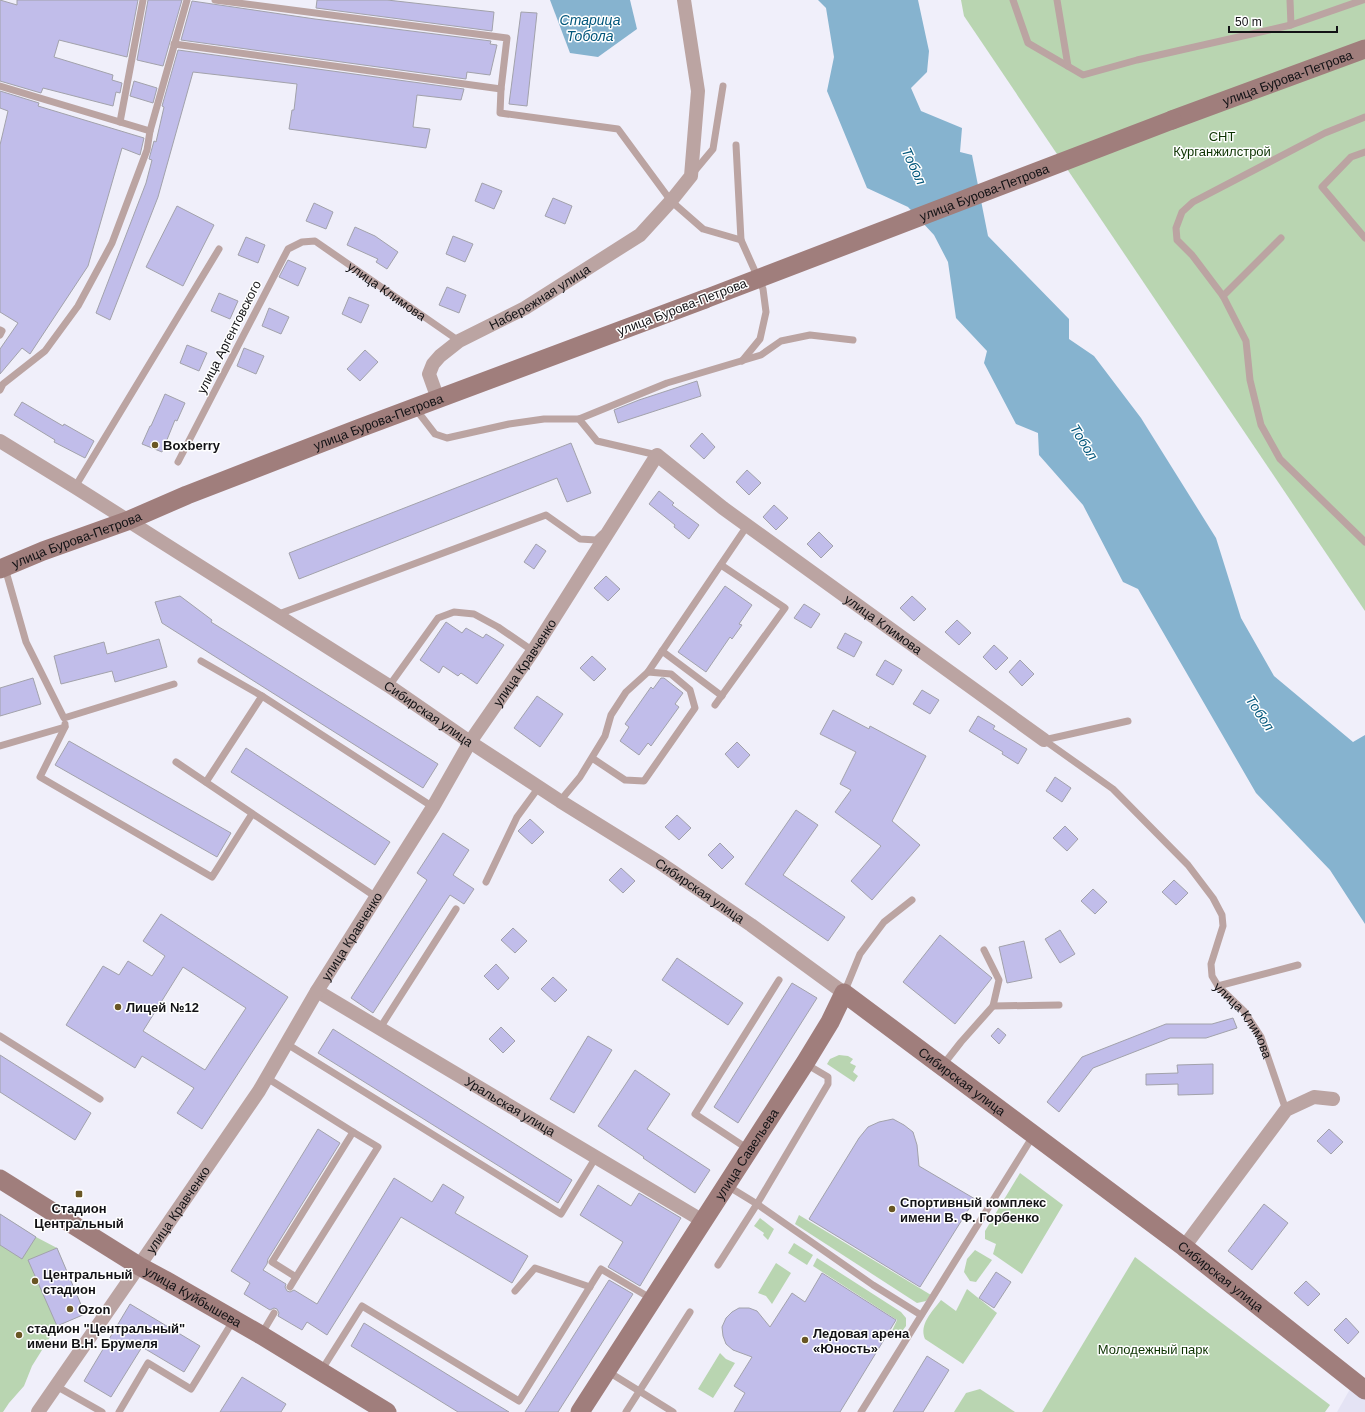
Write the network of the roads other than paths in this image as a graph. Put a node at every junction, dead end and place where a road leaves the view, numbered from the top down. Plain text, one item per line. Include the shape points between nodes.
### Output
1 (143, 0) edge
2 (187, 0) edge
3 (215, 0) edge
4 (684, 0) edge
5 (1013, 0) edge
6 (1057, 0) edge
7 (1290, 0) edge
8 (1363, 0) edge
9 (1291, 25) junction
10 (174, 44) junction
11 (1365, 48) edge
12 (1068, 66) junction
13 (0, 86) edge
14 (723, 86) dead end
15 (501, 89) junction
16 (1365, 117) edge
17 (120, 122) junction
18 (150, 131) junction
19 (736, 146) dead end
20 (1365, 152) edge
21 (691, 176) junction
22 (670, 201) junction
23 (1281, 238) dead end
24 (1365, 238) edge
25 (741, 240) junction
26 (315, 241) joint
27 (219, 249) dead end
28 (1223, 296) junction
29 (0, 330) edge
30 (0, 335) edge
31 (854, 340) dead end
32 (459, 341) junction
33 (742, 362) junction
34 (0, 390) edge
35 (438, 399) junction
36 (415, 408) junction
37 (579, 419) junction
38 (0, 441) edge
39 (656, 455) junction
40 (178, 462) dead end
41 (75, 487) junction
42 (127, 520) junction
43 (612, 526) junction
44 (748, 526) junction
45 (1365, 542) edge
46 (721, 565) junction
47 (2, 568) edge
48 (276, 615) junction
49 (533, 651) junction
50 (662, 651) junction
51 (200, 660) dead end
52 (648, 672) junction
53 (174, 684) dead end
54 (389, 686) junction
55 (262, 696) junction
56 (722, 696) junction
57 (715, 705) dead end
58 (64, 718) junction
59 (1128, 720) dead end
60 (65, 727) junction
61 (1044, 740) junction
62 (470, 742) junction
63 (0, 746) edge
64 (592, 758) junction
65 (176, 762) dead end
66 (206, 782) junction
67 (539, 787) junction
68 (560, 801) junction
69 (433, 807) junction
70 (252, 814) junction
71 (486, 882) dead end
72 (376, 897) junction
73 (912, 900) dead end
74 (456, 909) dead end
75 (984, 950) dead end
76 (1298, 965) dead end
77 (779, 980) dead end
78 (1218, 986) junction
79 (317, 991) junction
80 (844, 993) junction
81 (1059, 1005) dead end
82 (993, 1006) junction
83 (380, 1028) junction
84 (0, 1036) edge
85 (287, 1044) junction
86 (805, 1064) junction
87 (941, 1067) junction
88 (267, 1078) junction
89 (100, 1099) dead end
90 (1333, 1099) dead end
91 (1286, 1110) junction
92 (353, 1132) junction
93 (1033, 1135) junction
94 (749, 1150) junction
95 (596, 1157) junction
96 (0, 1179) edge
97 (726, 1185) junction
98 (757, 1204) junction
99 (703, 1221) junction
100 (1184, 1247) junction
101 (718, 1265) dead end
102 (140, 1266) junction
103 (296, 1277) junction
104 (290, 1287) dead end
105 (590, 1287) junction
106 (515, 1291) dead end
107 (652, 1299) junction
108 (690, 1312) dead end
109 (274, 1313) dead end
110 (921, 1315) junction
111 (234, 1319) junction
112 (261, 1335) junction
113 (606, 1370) junction
114 (320, 1372) junction
115 (56, 1386) junction
116 (1365, 1390) edge
117 (639, 1391) junction
118 (38, 1412) edge
119 (102, 1412) edge
120 (119, 1412) edge
121 (387, 1412) edge
122 (580, 1412) edge
123 (626, 1412) edge
124 (672, 1412) edge
125 (861, 1412) edge

1 - 17 lane
2 - 10 lane
3 - 15 lane via 507,38
4 - 21 street via 698,91
5 - 12 lane via 1028,42
6 - 12 lane
7 - 9 lane
8 - 9 lane
9 - 12 lane via 1137,60 1084,76
10 - 15 lane
10 - 18 lane
11 - 35 main road, улица Бурова-Петрова, bridge
13 - 17 lane
14 - 21 lane via 714,149
15 - 22 lane via 500,113 618,129
16 - 28 lane via 1324,133 1193,202 1182,212 1176,228 1177,240 1192,255
17 - 18 lane
18 - 34 lane via 147,150 112,243 78,306 45,351 3,384
19 - 25 lane
20 - 24 lane via 1351,157 1322,187
21 - 22 street, Набережная улица
22 - 25 lane via 703,229
22 - 32 street, Набережная улица via 640,235 525,308
23 - 28 lane
25 - 33 lane via 763,289 766,312 760,339
26 - 32 lane, улица Климова
26 - 40 lane, улица Аргентовского via 302,242 288,249
27 - 41 lane
28 - 45 lane via 1246,341 1250,380 1261,425 1272,446 1280,459
29 - 30 lane
31 - 33 lane via 810,335 781,341 761,355
32 - 35 street, Набережная улица via 440,356 429,374
33 - 37 lane via 667,383
35 - 36 main road, улица Бурова-Петрова
36 - 37 lane via 435,434 447,438 509,424 544,419
36 - 42 main road, улица Бурова-Петрова
37 - 39 lane via 597,441
38 - 41 street, Сибирская улица
39 - 43 street, улица Кравченко
39 - 44 street, улица Климова
41 - 42 street, Сибирская улица
42 - 47 main road, улица Бурова-Петрова
42 - 48 street, Сибирская улица
43 - 48 lane via 596,540 580,538 546,515
43 - 49 street, улица Кравченко
44 - 46 lane
44 - 61 street, улица Климова
46 - 50 lane
46 - 56 lane via 785,608
47 - 58 lane via 26,642
48 - 54 street, Сибирская улица
49 - 54 lane via 474,614 454,612 438,618
49 - 62 street, улица Кравченко
50 - 52 lane
50 - 56 lane
51 - 55 lane
52 - 64 lane via 626,692 611,714 605,736
52 - 64 lane via 671,674 690,690 695,708 644,781 625,780
53 - 58 lane
54 - 62 street, Сибирская улица
55 - 66 lane
55 - 69 lane
56 - 57 lane
58 - 60 lane
59 - 61 lane
60 - 63 lane
60 - 70 lane via 40,777 212,876
61 - 78 lane via 1113,789 1188,865 1213,898 1222,916 1223,926 1211,964 1212,976
62 - 67 street, Сибирская улица
62 - 69 street, улица Кравченко
64 - 68 lane
65 - 66 lane
66 - 70 lane
67 - 68 street, Сибирская улица
67 - 71 lane via 517,817
68 - 80 street, Сибирская улица via 751,925
69 - 72 street, улица Кравченко
70 - 72 lane
72 - 79 street, улица Кравченко
73 - 80 lane, улица Савельева via 884,922 860,954
74 - 83 lane
75 - 82 lane via 999,980
76 - 78 lane, улица Климова
77 - 94 lane via 695,1114
78 - 91 lane, улица Климова via 1244,1011 1261,1037
79 - 83 street, Уральская улица
79 - 85 street, улица Кравченко
80 - 86 main road, улица Савельева
80 - 87 main road, Сибирская улица
81 - 82 lane
82 - 87 lane
83 - 95 street, Уральская улица
84 - 89 lane
85 - 88 street, улица Кравченко
85 - 95 lane via 561,1214
86 - 94 main road, улица Савельева
86 - 98 lane via 828,1077 828,1084
87 - 93 main road, Сибирская улица
88 - 92 lane
88 - 102 street, улица Кравченко
90 - 91 street via 1314,1098
91 - 100 street
92 - 103 lane via 272,1262
92 - 103 lane via 378,1147
93 - 100 main road, Сибирская улица
93 - 110 lane
94 - 97 main road, улица Савельева
95 - 99 street, Уральская улица
96 - 102 main road, улица Куйбышева
97 - 98 lane
97 - 99 main road, улица Савельева
98 - 101 lane
98 - 110 lane via 873,1285
99 - 107 main road, улица Савельева
100 - 116 main road, Сибирская улица
102 - 111 main road, улица Куйбышева
102 - 115 street, улица Кравченко
103 - 104 lane
105 - 106 lane via 536,1268
105 - 107 lane via 601,1269
105 - 114 lane via 519,1401 362,1306
107 - 113 main road, улица Савельева
108 - 117 lane
109 - 112 lane
110 - 125 lane
111 - 112 main road, улица Куйбышева
111 - 120 lane via 191,1389 148,1363
112 - 114 main road, улица Куйбышева
113 - 117 lane
113 - 122 main road, улица Савельева
114 - 121 main road, улица Куйбышева
115 - 118 street, улица Кравченко
115 - 119 lane
117 - 123 lane
117 - 124 lane

